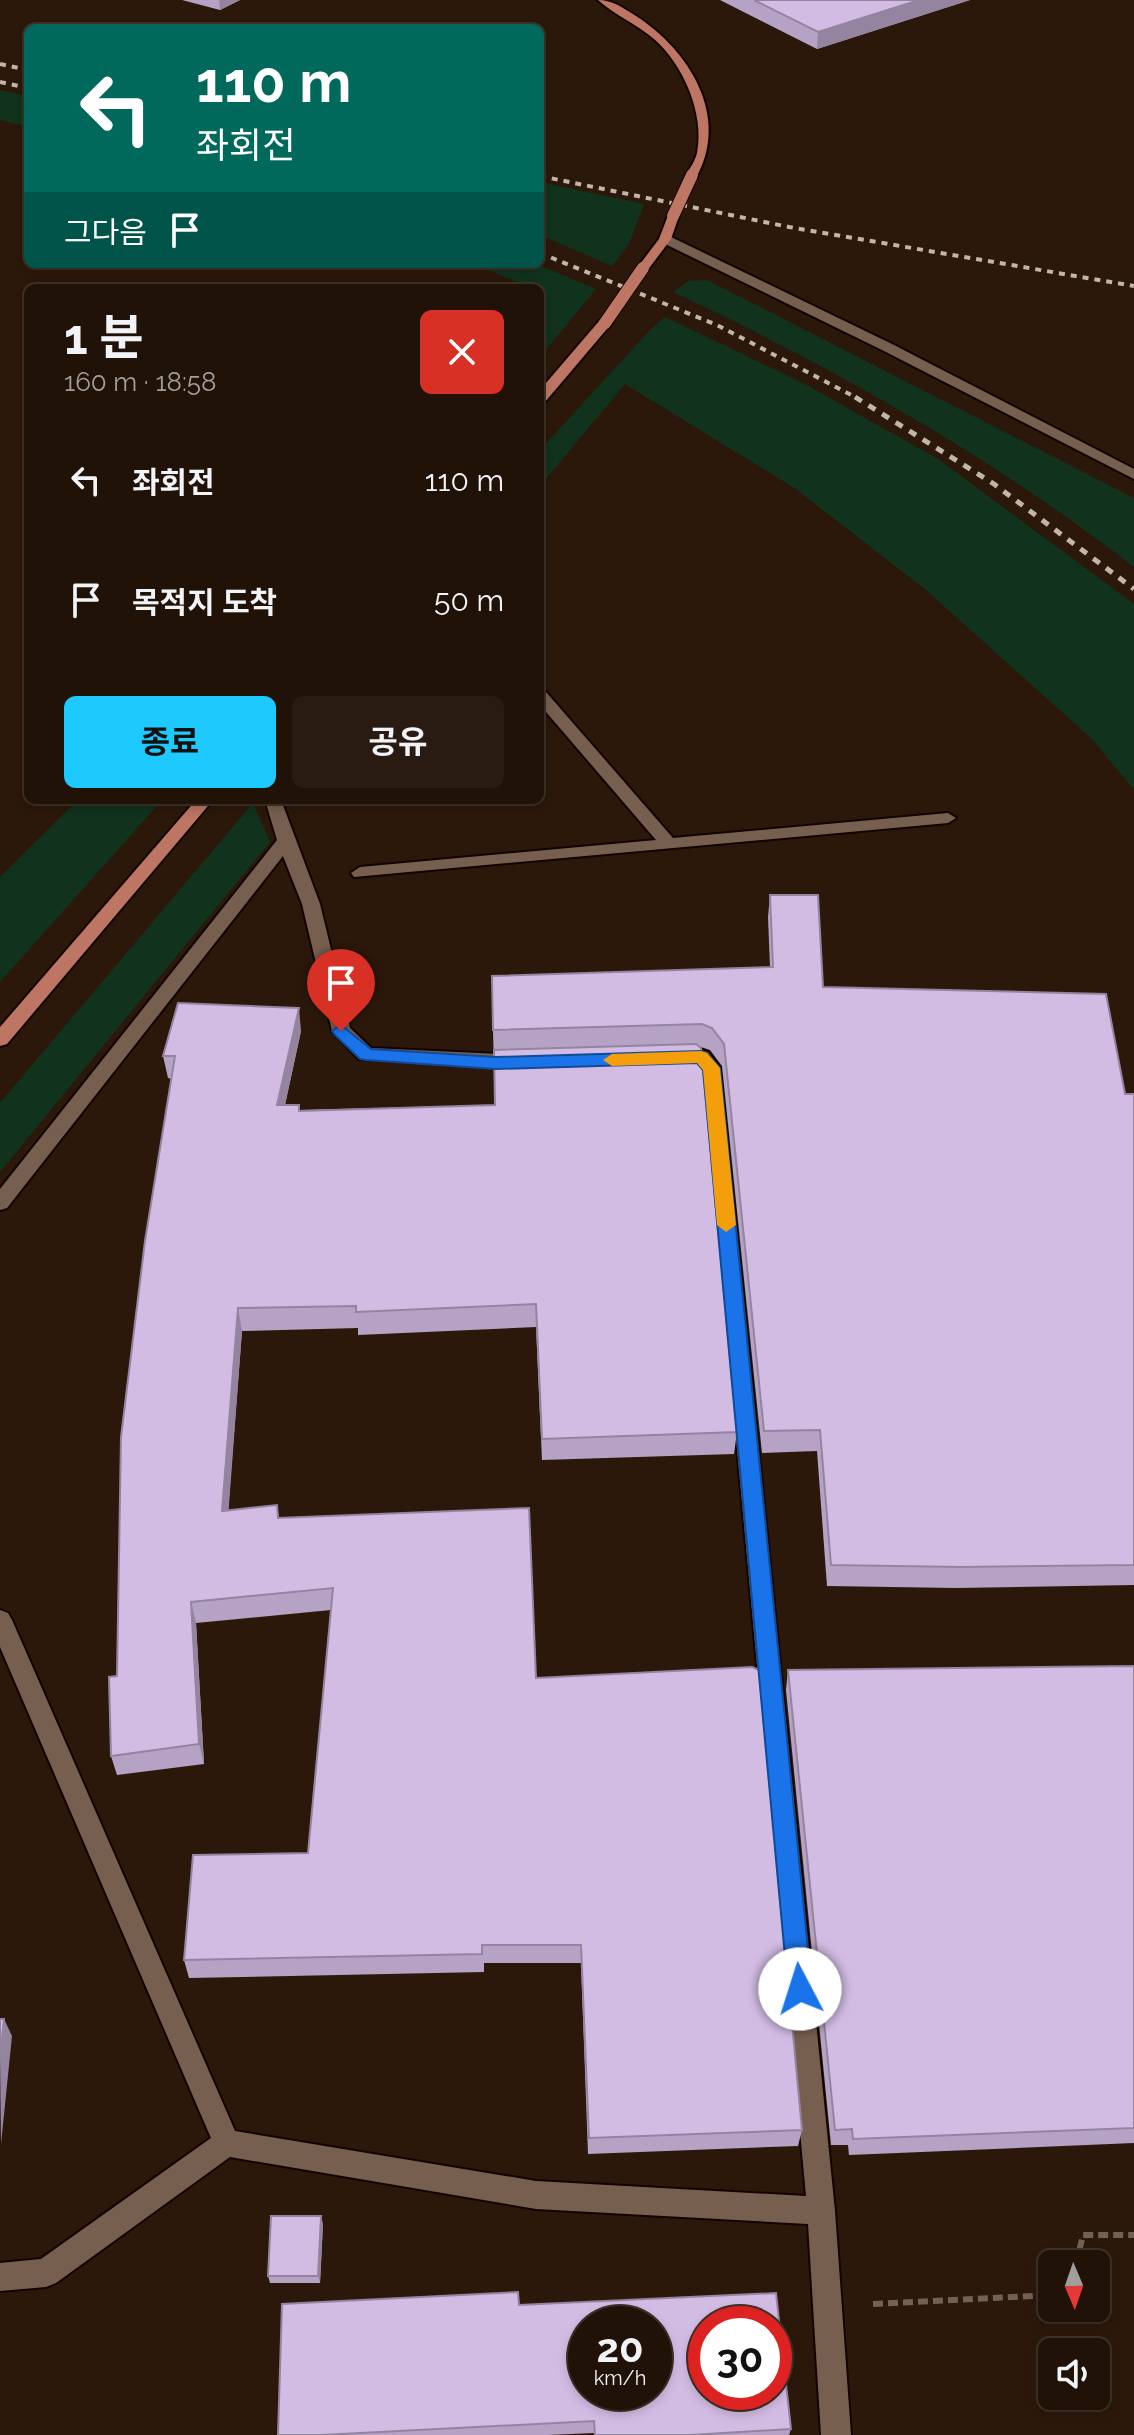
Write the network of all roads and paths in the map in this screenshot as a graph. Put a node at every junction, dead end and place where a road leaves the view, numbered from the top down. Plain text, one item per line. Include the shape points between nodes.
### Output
1 (603, 0) edge
2 (665, 239) junction
3 (544, 394) edge
4 (1134, 475) edge
5 (544, 700) edge
6 (202, 804) edge
7 (274, 804) edge
8 (948, 818) dead end
9 (286, 841) junction
10 (668, 843) junction
11 (360, 873) dead end
12 (0, 1039) edge
13 (654, 1058) edge
14 (544, 1061) edge
15 (0, 1203) edge
16 (0, 1620) edge
17 (227, 2143) junction
18 (821, 2211) junction
19 (1134, 2235) edge
20 (1079, 2250) edge
21 (0, 2277) edge
22 (1038, 2296) edge
23 (828, 2306) junction
24 (836, 2435) edge

1 - 2 main road, bridge via 673,52 688,80 703,134 703,154
2 - 3 main road, bridge via 605,323
2 - 4 street
5 - 10 street
6 - 12 main road
7 - 9 street
8 - 10 street
9 - 14 street via 311,904 341,1031 366,1054
9 - 15 street
10 - 11 street
13 - 18 street via 701,1057 711,1068
16 - 17 street
17 - 18 street via 536,2195
17 - 21 street via 46,2273
18 - 23 street
19 - 20 path via 1083,2235
22 - 23 path
23 - 24 street

